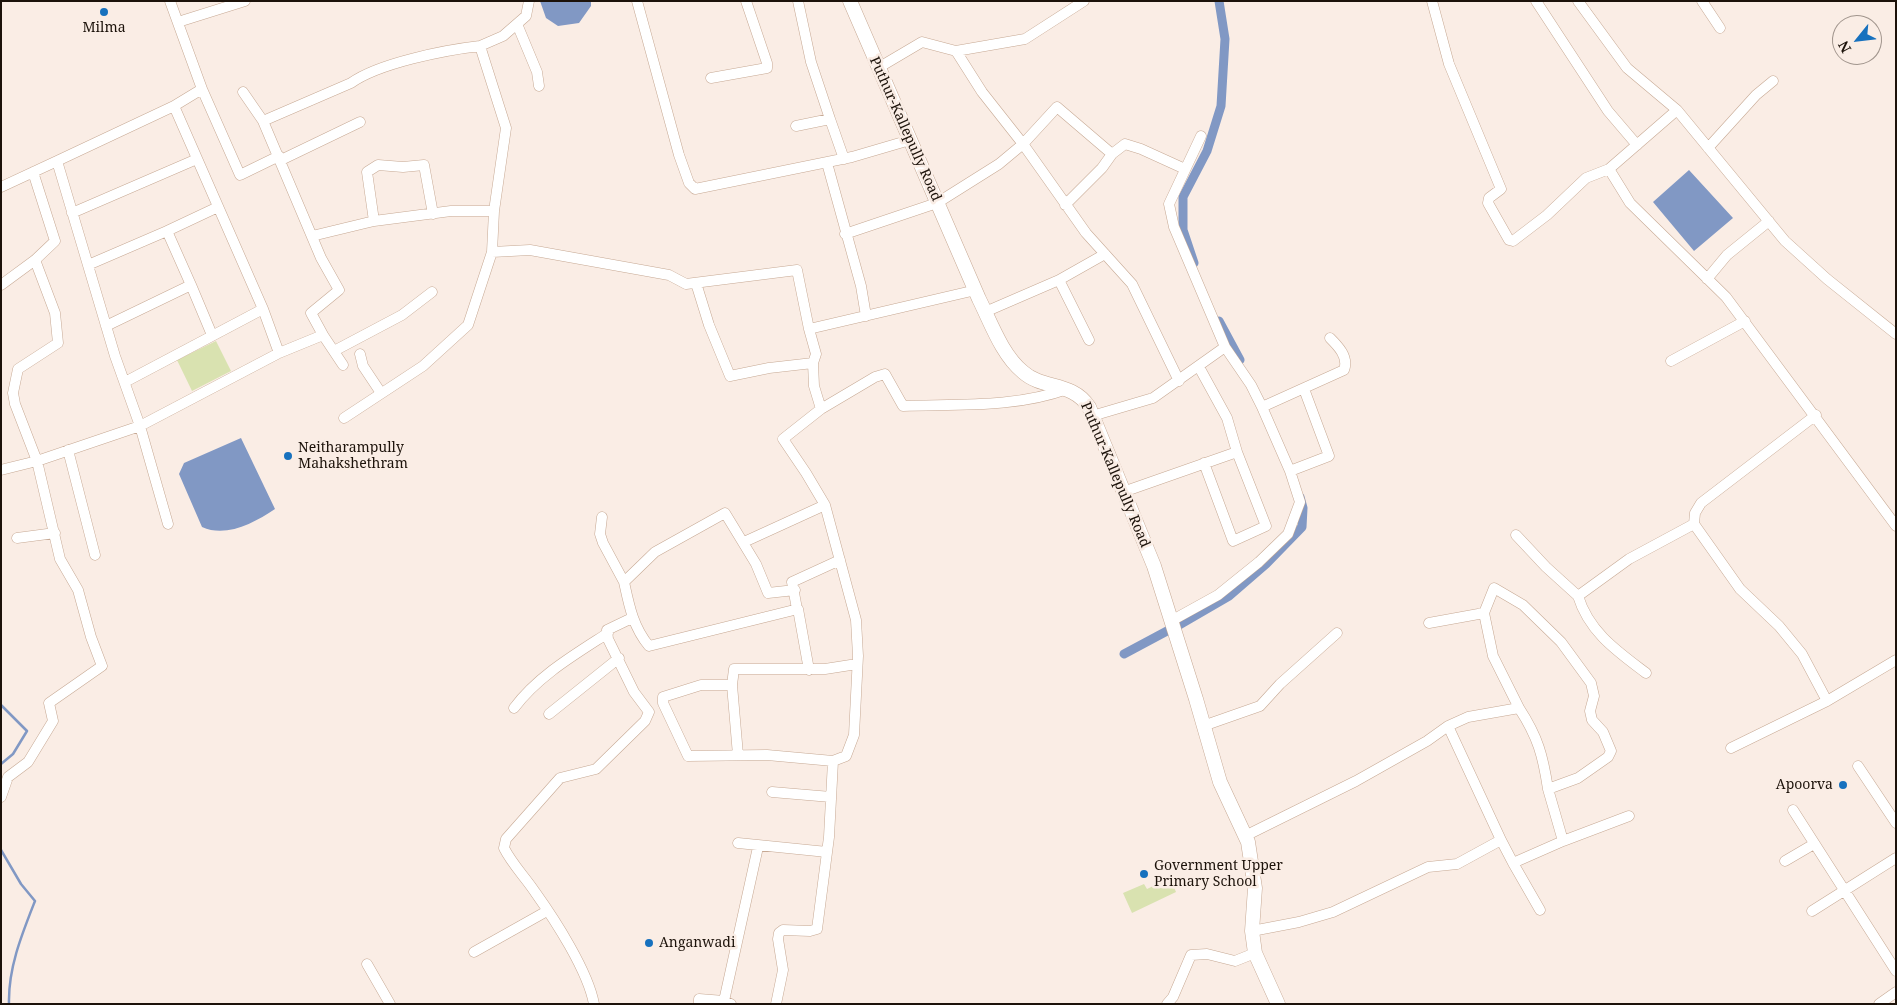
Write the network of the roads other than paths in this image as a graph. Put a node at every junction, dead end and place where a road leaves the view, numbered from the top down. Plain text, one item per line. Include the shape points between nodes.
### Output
1 (170, 1) edge
2 (245, 1) edge
3 (529, 1) edge
4 (636, 1) edge
5 (746, 1) edge
6 (798, 1) edge
7 (850, 1) edge
8 (1084, 1) edge
9 (1432, 1) edge
10 (1536, 1) edge
11 (1578, 1) edge
12 (1705, 2) edge
13 (178, 22) junction
14 (517, 24) junction
15 (1720, 28) dead end
16 (480, 46) junction
17 (956, 51) junction
18 (878, 68) junction
19 (711, 78) dead end
20 (1773, 82) dead end
21 (539, 86) dead end
22 (202, 89) junction
23 (243, 92) dead end
24 (174, 106) junction
25 (1677, 110) junction
26 (830, 119) junction
27 (263, 121) junction
28 (360, 122) dead end
29 (796, 126) dead end
30 (1202, 136) dead end
31 (910, 140) junction
32 (1023, 144) junction
33 (1637, 145) junction
34 (1708, 148) junction
35 (1112, 154) junction
36 (280, 158) junction
37 (197, 159) junction
38 (844, 159) junction
39 (57, 161) junction
40 (827, 162) junction
41 (1184, 169) junction
42 (1609, 169) junction
43 (33, 172) junction
44 (1, 186) edge
45 (937, 203) junction
46 (1065, 205) junction
47 (218, 207) junction
48 (494, 211) junction
49 (72, 213) junction
50 (432, 214) junction
51 (374, 221) junction
52 (1769, 221) junction
53 (167, 231) junction
54 (845, 234) junction
55 (312, 236) junction
56 (492, 252) junction
57 (1105, 254) junction
58 (35, 260) junction
59 (88, 265) junction
60 (1708, 279) junction
61 (1059, 280) junction
62 (696, 283) junction
63 (191, 285) junction
64 (1, 286) edge
65 (976, 290) junction
66 (432, 292) dead end
67 (263, 309) junction
68 (985, 312) junction
69 (866, 316) junction
70 (1745, 321) junction
71 (106, 326) junction
72 (808, 329) junction
73 (1896, 334) edge
74 (212, 335) junction
75 (323, 335) junction
76 (1330, 338) dead end
77 (1089, 340) dead end
78 (1225, 347) junction
79 (334, 351) junction
80 (279, 353) junction
81 (360, 354) dead end
82 (1671, 361) dead end
83 (813, 363) junction
84 (343, 365) dead end
85 (1199, 367) junction
86 (1179, 381) junction
87 (124, 382) junction
88 (1067, 389) junction
89 (1304, 389) junction
90 (381, 393) junction
91 (1262, 407) junction
92 (821, 409) junction
93 (1816, 415) junction
94 (1092, 416) junction
95 (344, 418) dead end
96 (140, 426) junction
97 (68, 450) junction
98 (1236, 452) junction
99 (37, 461) junction
100 (1204, 463) junction
101 (1, 470) edge
102 (1290, 471) junction
103 (1123, 492) junction
104 (825, 505) junction
105 (602, 518) dead end
106 (168, 524) dead end
107 (1694, 524) junction
108 (1896, 526) edge
109 (55, 533) junction
110 (1516, 535) dead end
111 (17, 538) dead end
112 (744, 542) junction
113 (96, 555) dead end
114 (840, 560) junction
115 (624, 582) junction
116 (794, 590) junction
117 (1578, 596) junction
118 (797, 609) junction
119 (1484, 613) junction
120 (632, 618) junction
121 (1171, 621) junction
122 (1429, 623) dead end
123 (608, 633) junction
124 (1337, 633) dead end
125 (619, 658) junction
126 (1896, 660) edge
127 (857, 664) junction
128 (810, 670) junction
129 (1646, 673) dead end
130 (732, 685) junction
131 (1827, 701) junction
132 (514, 708) dead end
133 (1519, 708) junction
134 (549, 714) dead end
135 (1203, 726) junction
136 (1448, 726) junction
137 (1731, 748) dead end
138 (738, 754) junction
139 (833, 761) junction
140 (1858, 766) dead end
141 (1548, 789) junction
142 (772, 792) dead end
143 (1, 797) edge
144 (831, 797) junction
145 (1793, 810) dead end
146 (1629, 816) dead end
147 (1896, 823) edge
148 (1245, 836) junction
149 (1501, 840) junction
150 (1563, 841) junction
151 (738, 843) dead end
152 (1814, 844) junction
153 (758, 847) junction
154 (827, 852) junction
155 (1896, 858) edge
156 (1785, 861) dead end
157 (1513, 863) junction
158 (1845, 890) junction
159 (1540, 910) dead end
160 (1812, 910) dead end
161 (547, 911) junction
162 (1252, 931) junction
163 (474, 952) dead end
164 (1255, 953) junction
165 (367, 964) dead end
166 (1896, 971) edge
167 (1896, 992) edge
168 (727, 1002) edge
169 (390, 1004) edge
170 (594, 1004) edge
171 (699, 1004) edge
172 (776, 1004) edge
173 (1167, 1004) edge
174 (1278, 1004) edge
175 (1880, 1004) edge

1 - 13 street
2 - 13 street
3 - 14 street via 526,16
4 - 40 street via 678,155 689,183 695,189
5 - 19 street via 767,68
6 - 26 street via 811,62
7 - 18 main road, Puthur-Kallepully Road
8 - 17 street via 1025,39
9 - 42 street via 1449,64 1500,189 1488,203 1509,240 1513,241 1547,215 1586,178
10 - 33 street via 1608,111
11 - 25 street via 1627,68
12 - 15 street
13 - 22 street
14 - 16 street via 502,36
14 - 21 street via 537,72
16 - 27 street via 447,50 363,74 351,83
16 - 48 street via 506,128
17 - 18 street via 922,42
17 - 32 street via 982,92
18 - 31 main road, Puthur-Kallepully Road
20 - 34 street via 1756,95
22 - 24 street
22 - 36 street via 240,175
23 - 27 street
24 - 37 street
24 - 39 street
25 - 33 street
25 - 34 street
26 - 29 street
26 - 38 street
27 - 36 street
28 - 36 street
30 - 41 street
31 - 38 street
31 - 45 main road, Puthur-Kallepully Road
32 - 35 street via 1057,107
32 - 45 street via 999,164
32 - 46 street
33 - 42 street
34 - 52 street
35 - 41 street via 1125,144 1141,148
35 - 46 street
36 - 55 street
37 - 47 street
37 - 49 street
38 - 40 street
39 - 43 street
39 - 49 street
40 - 54 street
41 - 78 street via 1169,204 1174,227
42 - 60 street via 1630,203
43 - 44 street
43 - 58 street via 55,241
45 - 54 street
45 - 65 main road, Puthur-Kallepully Road
46 - 57 street
47 - 53 street
47 - 67 street
48 - 50 street
48 - 56 street
49 - 59 street
50 - 51 street
50 - 51 street via 424,164 403,167 378,165 367,172
51 - 55 street
52 - 60 street via 1727,255
52 - 73 street via 1785,241 1827,279
53 - 59 street
53 - 63 street
54 - 69 street
55 - 75 street via 339,290 311,313
56 - 62 street via 530,250 669,275 686,284
56 - 90 street via 468,325 423,366
57 - 61 street
57 - 86 street via 1132,284
58 - 64 street
58 - 99 street via 55,313 58,342 18,369 13,393
59 - 71 street
60 - 70 street
61 - 68 street
61 - 77 street
62 - 72 street via 797,270
62 - 83 street via 730,376
63 - 71 street
63 - 74 street
65 - 68 main road, Puthur-Kallepully Road
65 - 69 street
66 - 79 street via 402,315
67 - 74 street
67 - 80 street
68 - 88 main road, Puthur-Kallepully Road via 1013,362 1024,373
69 - 72 street
70 - 82 street
70 - 93 street
71 - 87 street
72 - 83 street via 816,354
74 - 87 street
75 - 79 street
75 - 80 street
76 - 89 street via 1341,349 1345,368
78 - 85 street
78 - 91 street
79 - 84 street
80 - 96 street
81 - 90 street via 362,366
83 - 92 street via 814,386
85 - 86 street
85 - 98 street via 1227,418
86 - 94 street via 1153,398
87 - 96 street
88 - 92 street via 1051,395 993,404 902,406 885,374
88 - 94 main road, Puthur-Kallepully Road via 1083,397
89 - 91 street
89 - 102 street via 1329,456
90 - 95 street
91 - 102 street
92 - 104 street via 782,439
93 - 107 street via 1702,503 1694,513
93 - 108 street
94 - 103 main road, Puthur-Kallepully Road
96 - 97 street
96 - 106 street
97 - 99 street
97 - 113 street
98 - 100 street
98 - 100 street via 1266,526 1233,541
99 - 101 street
99 - 109 street
100 - 103 street
102 - 121 street via 1300,502 1288,534 1218,595
103 - 121 main road, Puthur-Kallepully Road via 1154,566
104 - 112 street
104 - 114 street
105 - 115 street via 600,534 603,544
107 - 117 street via 1629,559
107 - 131 street via 1740,589 1779,626 1802,654
109 - 111 street
109 - 143 street via 60,559 78,590 102,666 49,703 53,722 28,762 8,778
110 - 117 street
112 - 115 street via 726,514 654,552
112 - 116 street via 768,593
114 - 116 street via 792,582
114 - 127 street via 856,620
115 - 120 street
116 - 118 street
117 - 129 street via 1587,618 1605,642
118 - 120 street via 649,646
118 - 128 street
119 - 122 street
119 - 133 street via 1494,656
119 - 141 street via 1494,588 1523,605 1561,642 1593,688 1592,720 1603,732 1611,752 1578,778
120 - 123 street via 607,630
121 - 135 main road, Puthur-Kallepully Road
123 - 125 street
123 - 132 street via 560,664 527,691
124 - 135 street via 1260,706
125 - 134 street
125 - 161 street via 634,692 649,712 645,721 596,769 560,778 506,839 504,848 508,856
126 - 131 street
127 - 128 street
127 - 139 street via 854,735 846,756
128 - 130 street via 734,669
130 - 138 street
130 - 138 street via 702,685 686,689 663,697 662,703 688,756
131 - 137 street
133 - 136 street via 1468,717
133 - 141 street via 1544,756
135 - 148 main road, Puthur-Kallepully Road via 1220,782
136 - 148 street via 1356,781
136 - 149 street
138 - 139 street
139 - 144 street
140 - 147 street
141 - 150 street
142 - 144 street
144 - 154 street
145 - 152 street
146 - 150 street
148 - 162 main road, Puthur-Kallepully Road via 1256,888
149 - 157 street
149 - 162 street via 1456,864 1428,867 1333,912
150 - 157 street
151 - 153 street
152 - 156 street
152 - 158 street
153 - 154 street
153 - 168 street
154 - 172 street via 817,929 779,932 783,970
155 - 158 street
157 - 159 street
158 - 160 street
158 - 166 street
161 - 163 street
161 - 170 street via 591,989
162 - 164 main road, Puthur-Kallepully Road
164 - 173 street via 1235,961 1207,954 1192,955
164 - 174 main road, Puthur-Kallepully Road
165 - 169 street
167 - 175 street
168 - 171 street via 699,999

